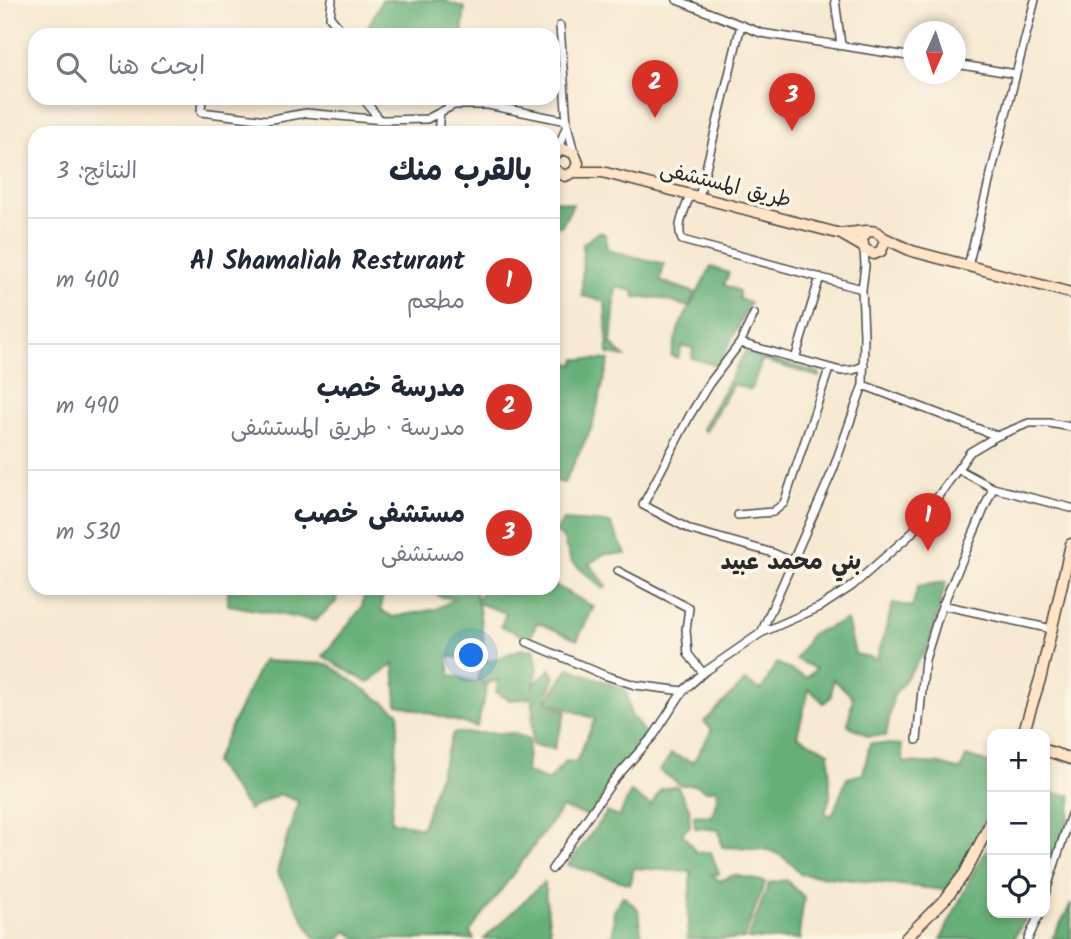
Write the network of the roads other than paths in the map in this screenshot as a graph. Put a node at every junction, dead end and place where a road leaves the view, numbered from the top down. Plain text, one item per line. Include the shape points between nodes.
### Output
1 (332, 0) edge
2 (677, 0) edge
3 (835, 0) edge
4 (1035, 0) edge
5 (741, 25) junction
6 (560, 26) dead end
7 (339, 28) edge
8 (841, 45) junction
9 (903, 55) edge
10 (966, 66) edge
11 (1016, 74) junction
12 (202, 105) edge
13 (368, 105) edge
14 (440, 112) junction
15 (380, 120) junction
16 (567, 123) junction
17 (439, 126) edge
18 (560, 141) edge
19 (560, 152) edge
20 (575, 154) junction
21 (574, 172) junction
22 (603, 172) junction
23 (560, 173) edge
24 (695, 196) junction
25 (841, 233) junction
26 (866, 233) junction
27 (884, 238) junction
28 (863, 247) junction
29 (912, 251) junction
30 (879, 252) junction
31 (968, 266) junction
32 (865, 274) junction
33 (820, 277) junction
34 (862, 289) junction
35 (1071, 293) edge
36 (754, 314) dead end
37 (740, 343) junction
38 (795, 359) junction
39 (864, 366) junction
40 (829, 369) junction
41 (863, 385) junction
42 (1071, 427) edge
43 (997, 436) junction
44 (958, 469) junction
45 (993, 488) junction
46 (1071, 508) edge
47 (738, 514) dead end
48 (1071, 544) edge
49 (791, 561) junction
50 (618, 571) dead end
51 (942, 606) junction
52 (1052, 629) junction
53 (761, 633) junction
54 (527, 642) dead end
55 (703, 673) junction
56 (683, 691) junction
57 (1024, 729) edge
58 (917, 740) dead end
59 (1050, 752) edge
60 (1071, 759) edge
61 (1071, 814) edge
62 (987, 830) edge
63 (552, 869) dead end
64 (1050, 879) edge
65 (1038, 918) edge
66 (905, 939) edge
67 (1028, 939) edge

1 - 7 street via 330,18
2 - 5 street
3 - 8 street
4 - 11 street
5 - 8 street via 761,33
5 - 24 street
6 - 16 street
8 - 9 street
10 - 11 street
11 - 31 street
12 - 15 street via 201,112 267,120 306,113
13 - 15 street
14 - 15 street via 427,119
14 - 16 street via 454,105 488,105
14 - 17 street
16 - 18 street
16 - 20 street
19 - 20 street via 567,149
20 - 21 street
20 - 22 street, طريق المستشفى
21 - 22 street, طريق المستشفى
21 - 23 street, طريق المستشفى
22 - 24 street, طريق المستشفى
24 - 25 street, طريق المستشفى
24 - 33 street via 680,227 682,240
25 - 26 street, طريق المستشفى
25 - 28 street, طريق المستشفى
26 - 27 street via 877,231
26 - 28 street
27 - 29 street
27 - 30 street
28 - 30 street via 870,253
28 - 32 street
29 - 30 street
29 - 31 street
30 - 32 street
31 - 35 street
32 - 34 street
33 - 34 street
33 - 38 street
34 - 39 street
36 - 37 street
37 - 38 street
37 - 49 street via 690,415 643,505 691,530
38 - 40 street
39 - 40 street
39 - 41 street
40 - 47 street via 784,503 773,512
41 - 43 street
41 - 49 street via 833,470
42 - 43 street via 1029,423
43 - 44 street via 970,452
44 - 45 street
44 - 53 street via 911,534 852,586 820,607
45 - 46 street
45 - 51 street
48 - 52 street
49 - 53 street
50 - 55 street via 689,608 688,654
51 - 52 street
51 - 58 street via 925,660
52 - 57 street
53 - 55 street
54 - 56 street via 635,685
55 - 56 street
56 - 63 street
59 - 60 street
61 - 64 street
62 - 66 street via 947,897
65 - 67 street

